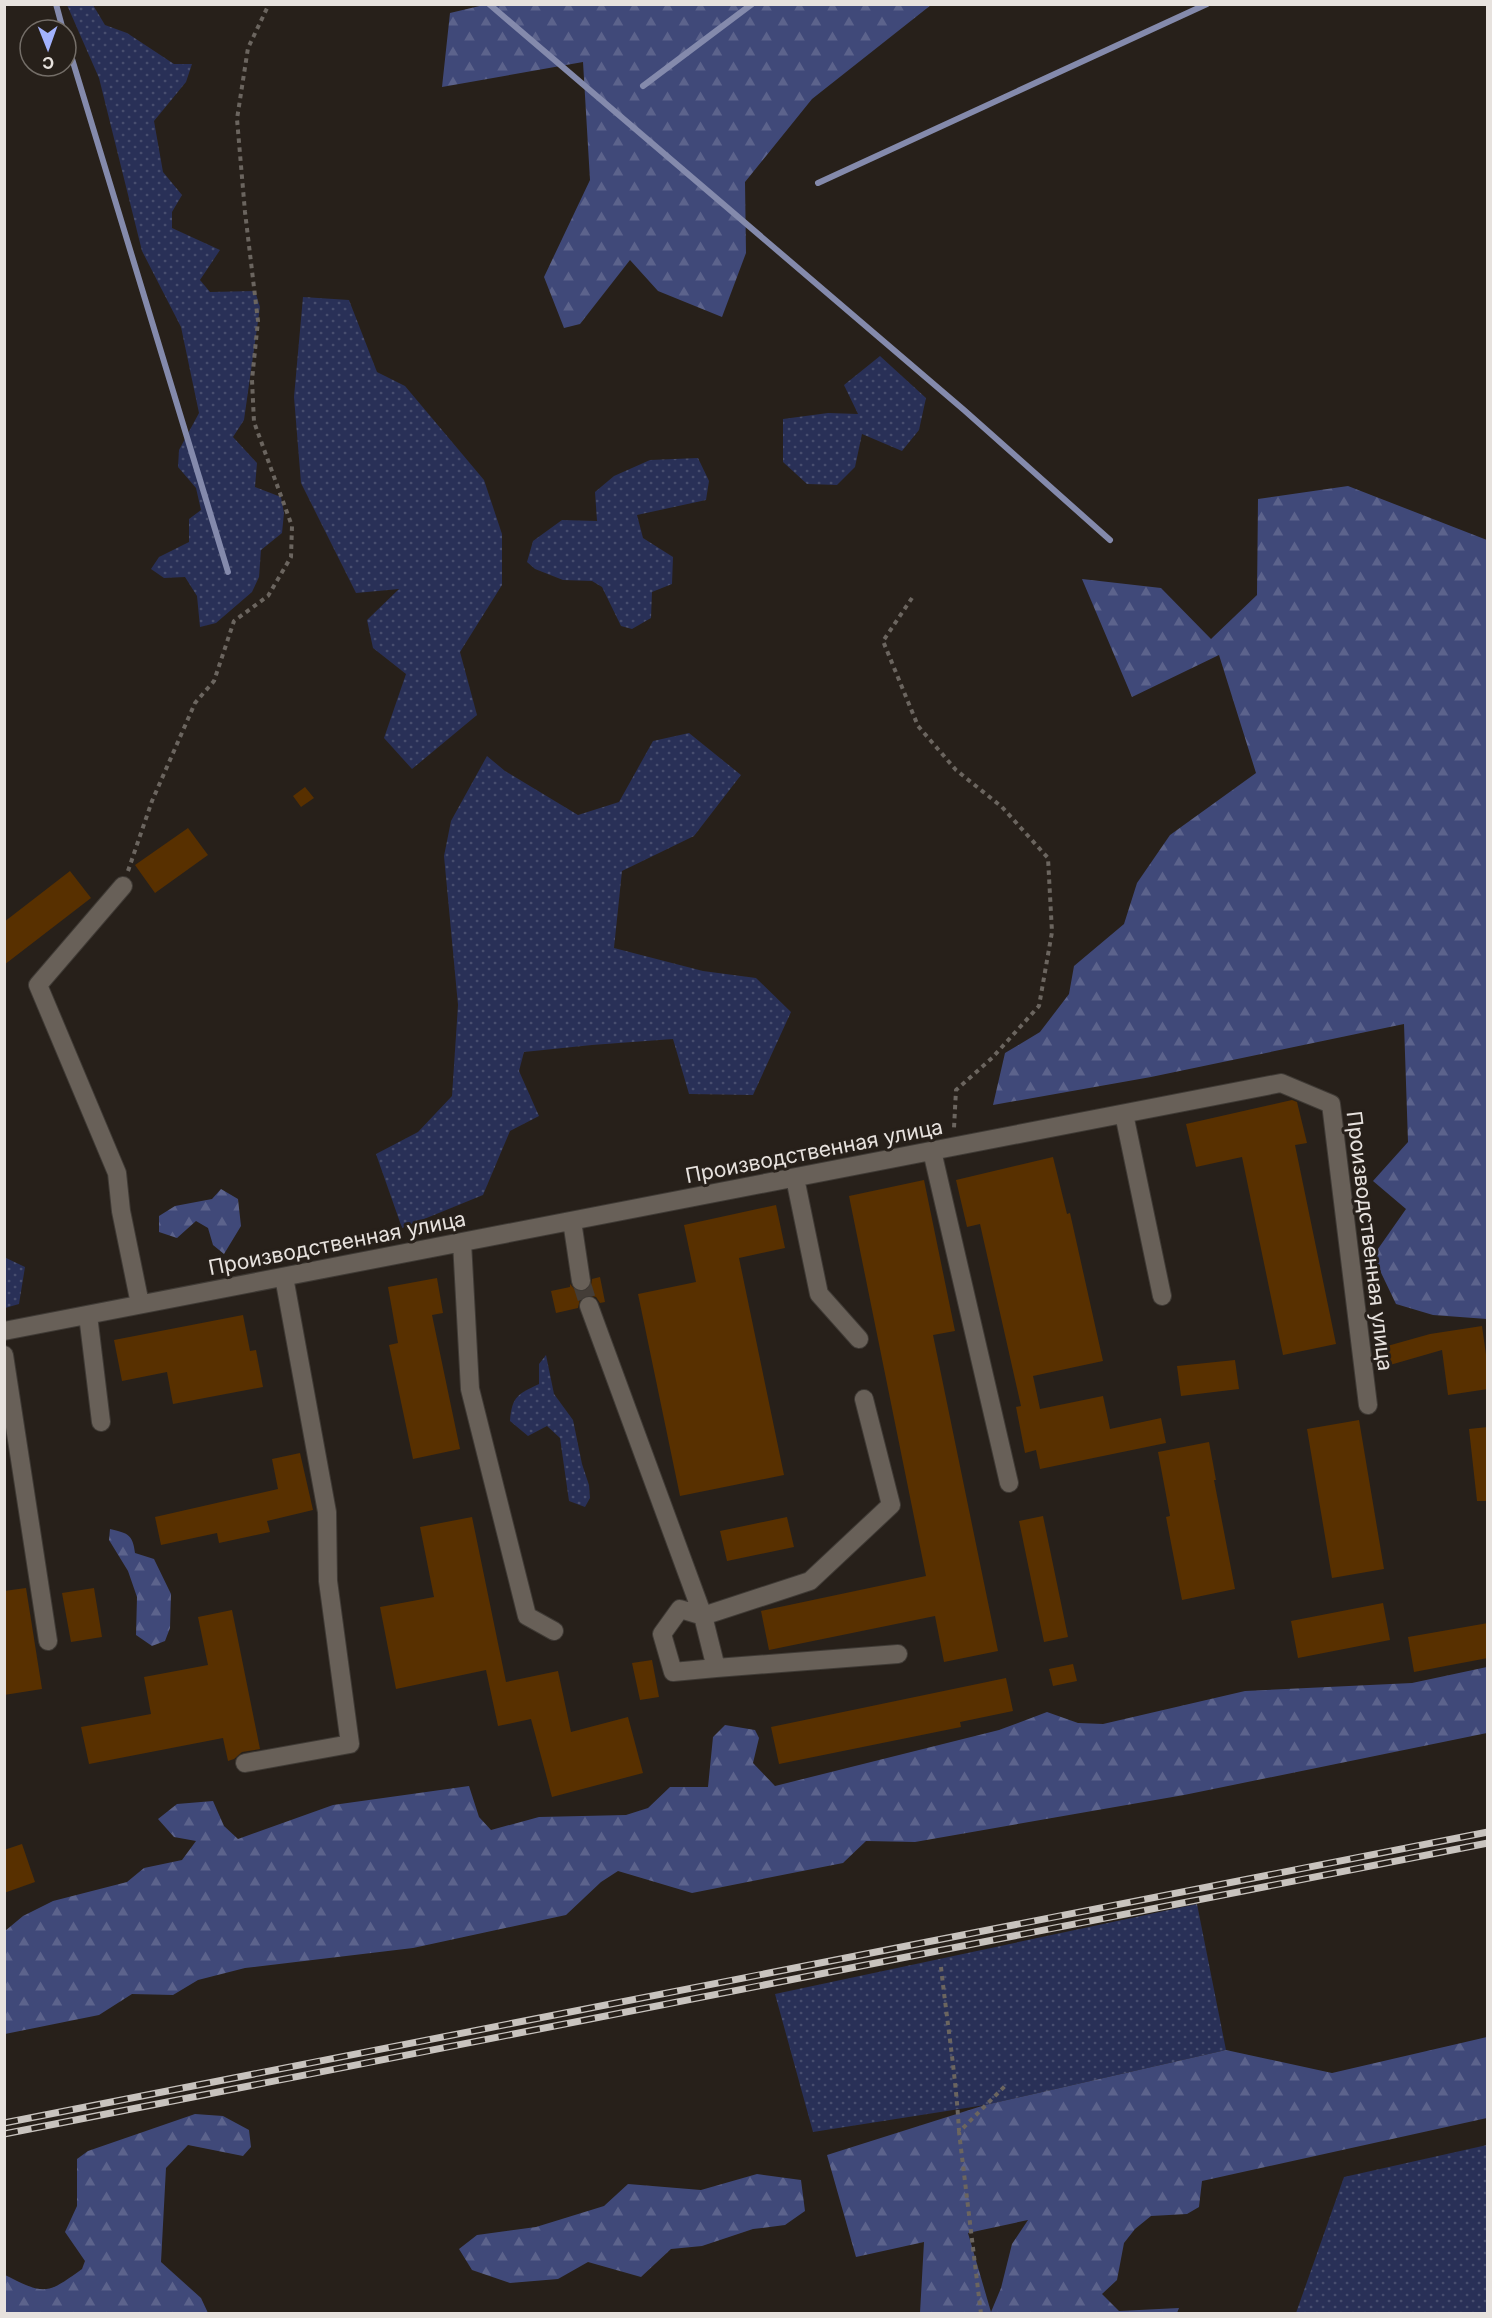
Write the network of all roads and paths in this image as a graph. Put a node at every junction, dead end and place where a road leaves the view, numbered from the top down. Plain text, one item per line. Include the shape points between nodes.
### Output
1 (269, 4) edge
2 (912, 598) dead end
3 (123, 886) joint
4 (1124, 1114) junction
5 (953, 1147) junction
6 (932, 1151) junction
7 (795, 1178) junction
8 (572, 1221) junction
9 (462, 1242) junction
10 (284, 1277) junction
11 (581, 1281) tunnel mouth
12 (1162, 1296) dead end
13 (140, 1305) junction
14 (589, 1306) tunnel mouth
15 (88, 1315) junction
16 (4, 1331) edge
17 (859, 1339) dead end
18 (4, 1355) edge
19 (864, 1399) dead end
20 (1368, 1405) dead end
21 (101, 1422) dead end
22 (1009, 1483) dead end
23 (703, 1616) junction
24 (554, 1631) dead end
25 (48, 1641) dead end
26 (898, 1654) dead end
27 (716, 1668) junction
28 (245, 1763) dead end
29 (941, 1967) dead end
30 (1006, 2085) dead end
31 (959, 2132) junction
32 (981, 2313) edge

1 - 3 path via 248,48 237,119 258,321 252,380 254,422 292,526 291,557 268,596 234,621 214,681 195,703 152,801
2 - 5 path via 883,641 918,726 956,770 1002,807 1048,858 1052,932 1039,1006 992,1058 956,1090
3 - 13 street via 38,985 117,1173
4 - 5 street, Производственная улица
4 - 12 street
4 - 20 street, Производственная улица via 1281,1083 1331,1104
5 - 6 street, Производственная улица
6 - 7 street, Производственная улица
6 - 22 street
7 - 8 street, Производственная улица
7 - 17 street via 819,1294
8 - 9 street, Производственная улица
8 - 11 street
9 - 10 street, Производственная улица
9 - 24 street via 470,1389 527,1616
10 - 13 street, Производственная улица
10 - 28 street via 327,1512 328,1581 351,1744
13 - 15 street, Производственная улица
14 - 23 street
15 - 16 street, Производственная улица
15 - 21 street
18 - 25 street
19 - 23 street via 891,1505 810,1581
23 - 27 street
23 - 27 street via 680,1609 662,1634 673,1672
26 - 27 street
29 - 31 path
30 - 31 path
31 - 32 path

